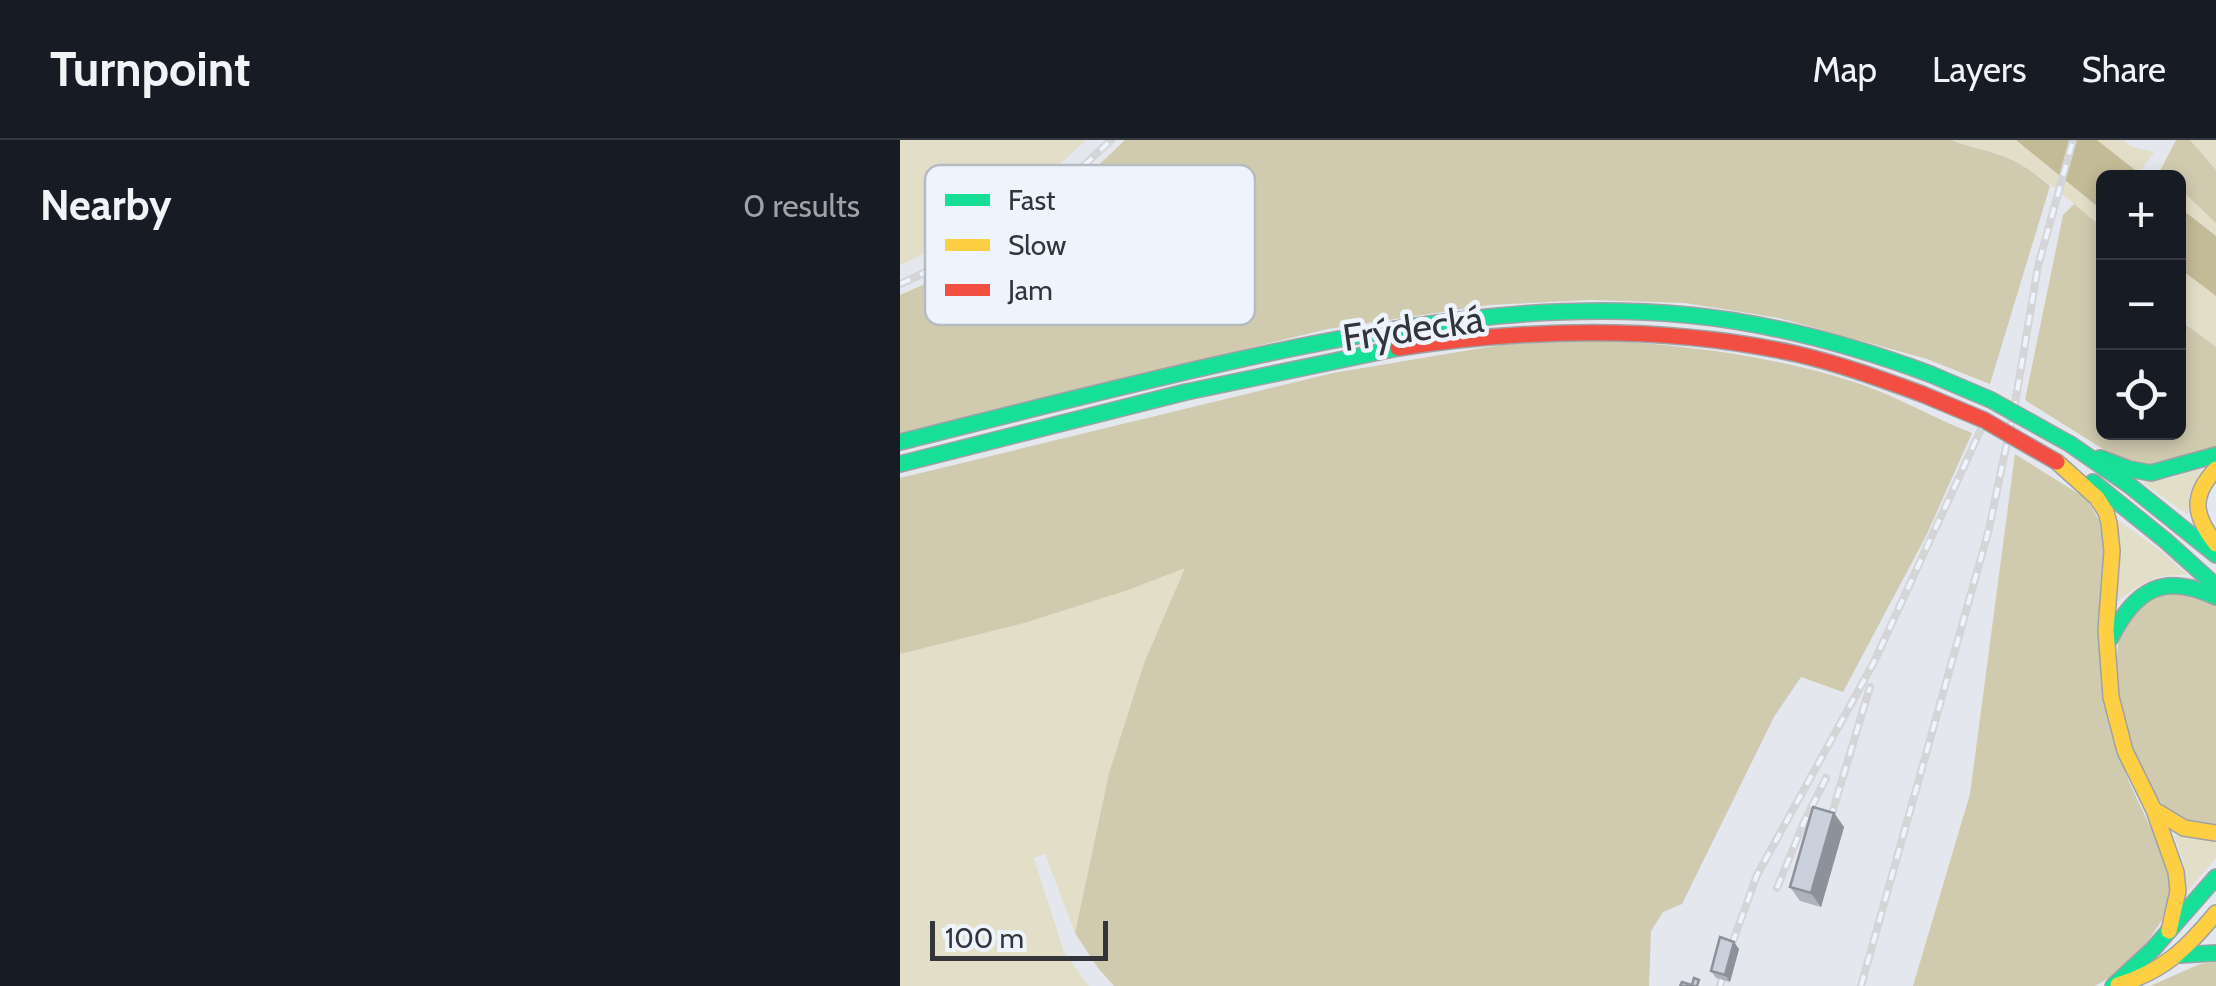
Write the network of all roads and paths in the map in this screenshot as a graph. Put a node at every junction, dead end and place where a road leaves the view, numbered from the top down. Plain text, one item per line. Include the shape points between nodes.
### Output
1 (900, 442) edge
2 (2075, 447) junction
3 (2216, 455) edge
4 (900, 464) edge
5 (2062, 466) junction
6 (2216, 470) edge
7 (2216, 544) edge
8 (2216, 555) edge
9 (2216, 586) edge
10 (2216, 596) edge
11 (2107, 653) junction
12 (2154, 810) junction
13 (2216, 833) edge
14 (2216, 877) edge
15 (2216, 914) edge
16 (2170, 931) junction
17 (2216, 952) edge
18 (2180, 955) junction
19 (2114, 986) edge

1 - 2 main road, Frýdecká, bridge via 1328,340 1493,316 1608,311 1717,319 1854,347 2003,406
2 - 3 main road via 2145,472
2 - 8 main road
4 - 5 main road, Frýdecká, bridge via 1170,396 1414,345 1621,331 1730,341 1826,362 1984,420
5 - 9 main road via 2092,482
5 - 11 main road via 2108,518
6 - 7 main road via 2204,482 2197,506 2201,526
10 - 11 main road via 2179,584 2151,590 2123,613
11 - 12 main road via 2120,738
12 - 13 main road via 2185,830
12 - 16 main road via 2178,885
14 - 16 main road
15 - 18 main road
16 - 19 main road
17 - 18 main road
18 - 19 main road

